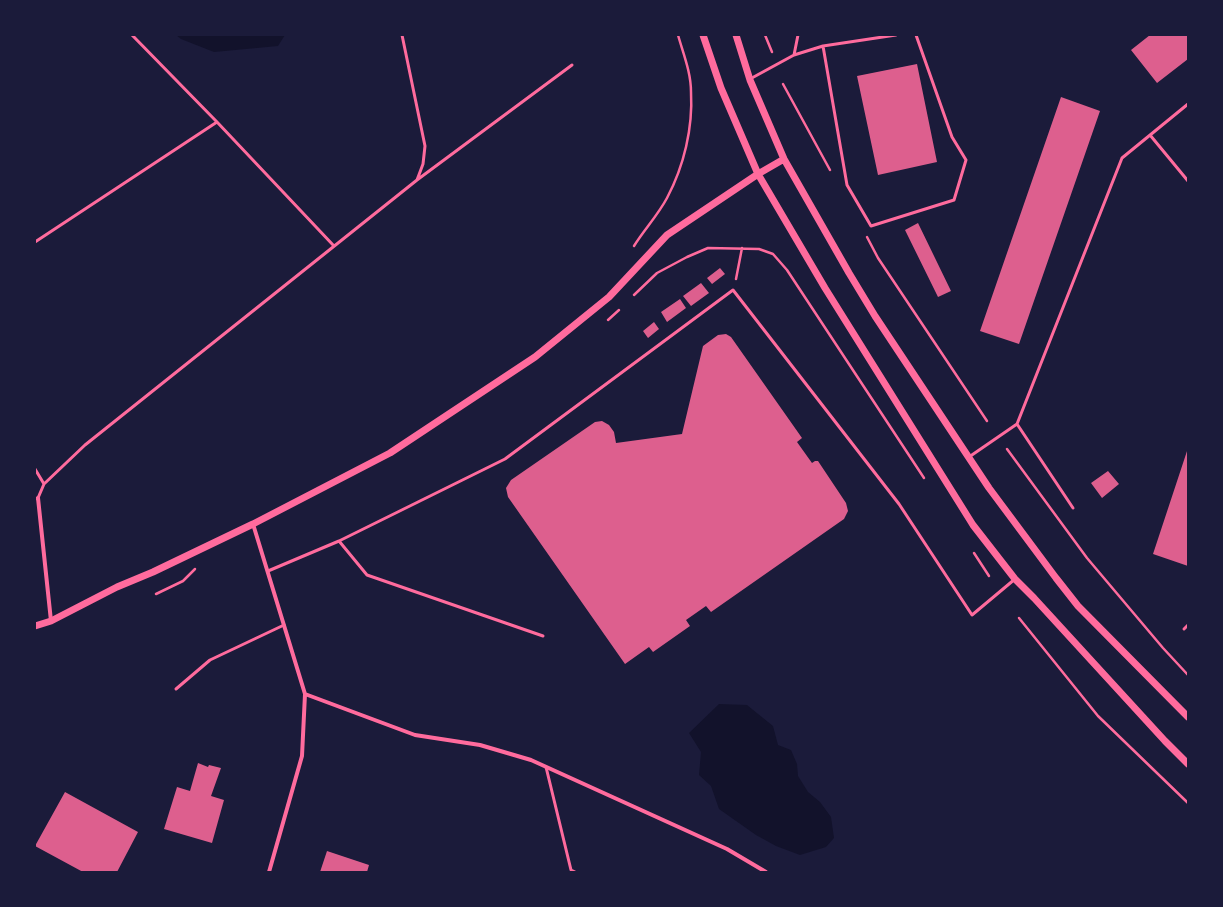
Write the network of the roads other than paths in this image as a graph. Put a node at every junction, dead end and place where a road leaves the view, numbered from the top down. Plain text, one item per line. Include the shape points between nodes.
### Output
1 (132, 35) edge
2 (402, 35) edge
3 (703, 35) edge
4 (736, 35) edge
5 (798, 35) edge
6 (896, 35) edge
7 (916, 35) edge
8 (822, 46) junction
9 (794, 55) junction
10 (572, 65) dead end
11 (750, 80) junction
12 (1188, 104) edge
13 (218, 122) junction
14 (1150, 135) junction
15 (784, 159) junction
16 (758, 174) junction
17 (416, 180) junction
18 (1188, 181) edge
19 (35, 242) edge
20 (334, 246) junction
21 (1017, 424) junction
22 (968, 457) junction
23 (35, 469) edge
24 (44, 484) junction
25 (36, 498) edge
26 (1073, 508) dead end
27 (253, 524) junction
28 (339, 540) junction
29 (268, 571) junction
30 (1016, 580) junction
31 (51, 621) junction
32 (284, 625) junction
33 (1188, 625) edge
34 (35, 626) edge
35 (1184, 629) dead end
36 (543, 636) dead end
37 (176, 689) dead end
38 (305, 694) junction
39 (1188, 717) edge
40 (1188, 764) edge
41 (546, 767) junction
42 (269, 872) edge
43 (575, 872) edge
44 (766, 872) edge

1 - 13 lane
2 - 17 lane via 425,146 423,164
3 - 16 street via 721,88
4 - 11 street
5 - 9 lane
6 - 8 lane
7 - 8 lane via 952,136 966,160 954,200 870,226 847,185
8 - 9 lane
9 - 11 lane
10 - 17 lane
11 - 15 street
12 - 14 lane
13 - 19 lane
13 - 20 lane
14 - 18 lane
14 - 21 lane via 1122,158
15 - 16 street
15 - 22 street via 874,316
16 - 27 street via 667,235 610,298 535,356 390,453
16 - 30 street via 825,288 973,525
17 - 20 lane
20 - 24 lane via 85,445
21 - 22 lane
21 - 26 lane
22 - 39 street via 1078,606
23 - 24 lane
24 - 25 lane
25 - 31 street
27 - 29 street
27 - 31 street
28 - 29 lane
28 - 30 lane via 505,459 733,290 899,504 972,615
28 - 36 lane via 367,574
29 - 32 street
30 - 40 street
31 - 34 street
32 - 37 lane via 210,660
32 - 38 street
33 - 35 lane
38 - 41 street via 414,735 480,745
38 - 42 street via 302,756
41 - 43 lane via 571,870
41 - 44 street via 727,849

